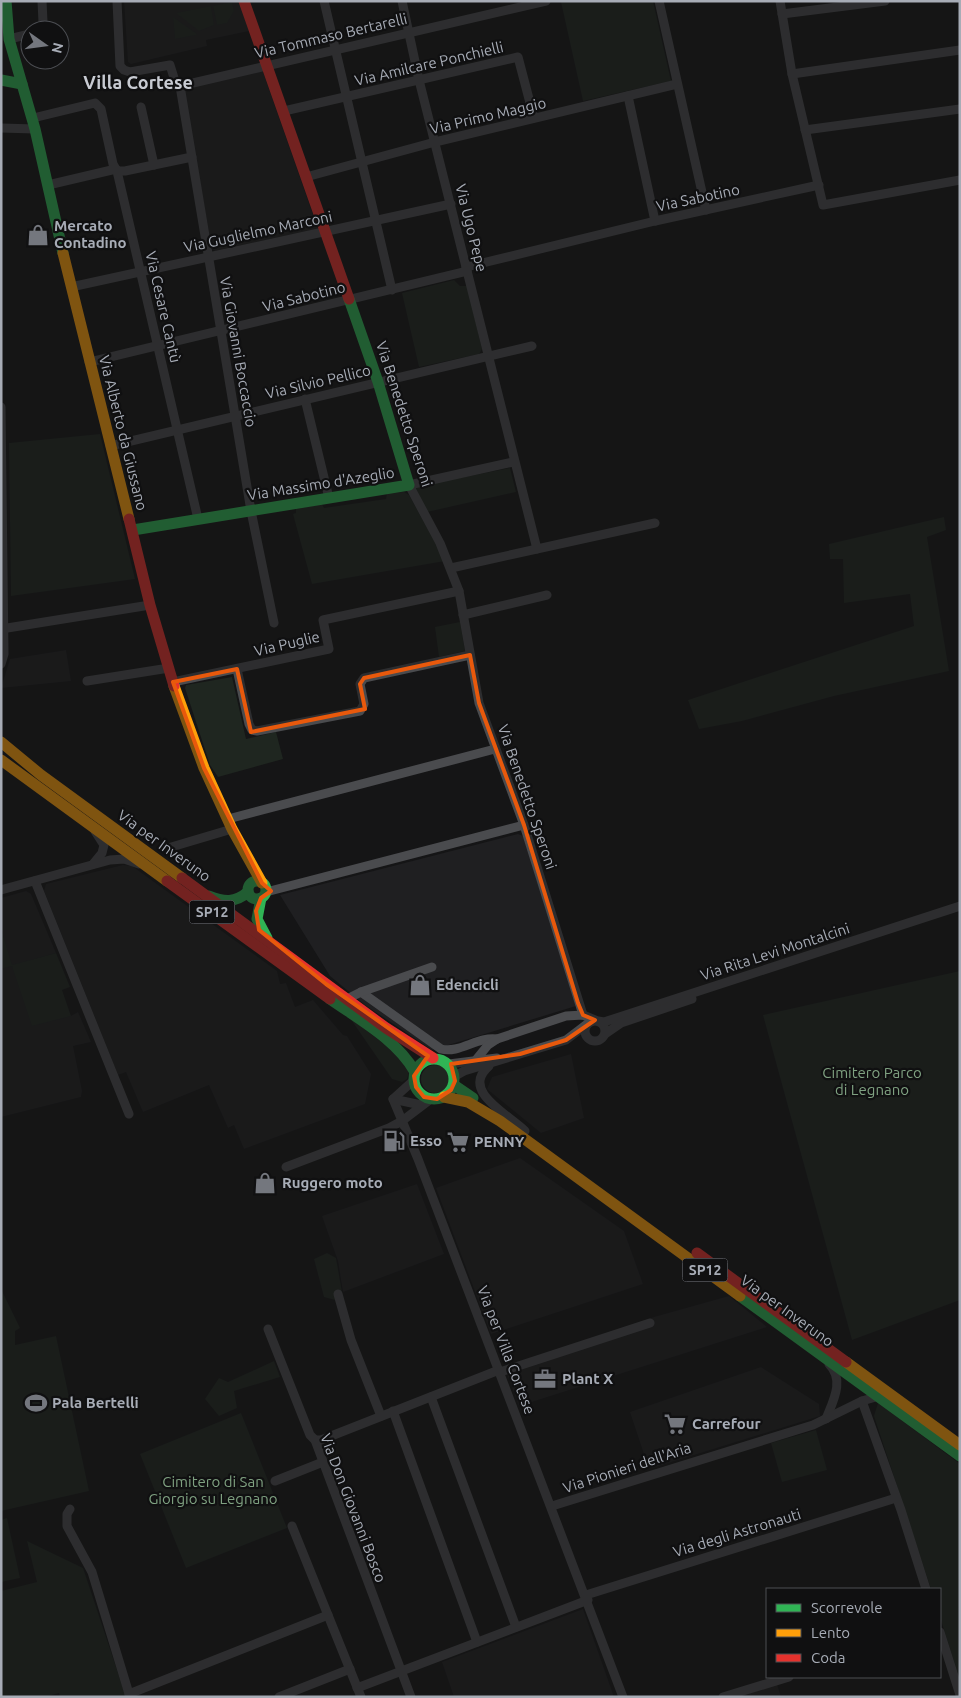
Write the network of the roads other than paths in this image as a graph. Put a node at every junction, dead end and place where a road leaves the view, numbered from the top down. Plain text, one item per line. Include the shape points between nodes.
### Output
1 (6, 1) edge
2 (42, 1) edge
3 (117, 1) edge
4 (244, 1) edge
5 (324, 1) edge
6 (402, 1) edge
7 (546, 1) edge
8 (658, 1) edge
9 (780, 1) edge
10 (885, 1) edge
11 (782, 14) junction
12 (43, 20) edge
13 (410, 32) junction
14 (20, 36) edge
15 (9, 39) junction
16 (335, 50) junction
17 (960, 50) edge
18 (266, 65) junction
19 (792, 74) junction
20 (1, 80) edge
21 (419, 80) junction
22 (22, 84) junction
23 (677, 84) junction
24 (180, 86) junction
25 (348, 96) junction
26 (628, 96) junction
27 (141, 107) dead end
28 (960, 109) edge
29 (284, 112) junction
30 (534, 118) junction
31 (34, 123) junction
32 (1, 128) edge
33 (805, 130) junction
34 (435, 142) junction
35 (192, 157) junction
36 (364, 162) junction
37 (154, 165) junction
38 (117, 170) junction
39 (306, 176) junction
40 (960, 180) edge
41 (48, 185) junction
42 (818, 186) junction
43 (451, 204) junction
44 (706, 210) junction
45 (377, 221) junction
46 (655, 221) junction
47 (327, 231) junction
48 (207, 256) junction
49 (467, 269) junction
50 (140, 271) junction
51 (71, 287) junction
52 (392, 290) junction
53 (350, 300) junction
54 (222, 332) junction
55 (158, 346) junction
56 (532, 346) dead end
57 (488, 355) junction
58 (89, 362) junction
59 (378, 382) junction
60 (305, 399) junction
61 (1, 407) edge
62 (236, 416) junction
63 (178, 430) junction
64 (110, 446) junction
65 (514, 462) junction
66 (2, 464) edge
67 (409, 485) junction
68 (329, 498) junction
69 (251, 511) junction
70 (198, 519) junction
71 (655, 523) dead end
72 (132, 530) junction
73 (537, 548) junction
74 (3, 563) edge
75 (451, 568) junction
76 (459, 591) junction
77 (547, 595) dead end
78 (150, 605) junction
79 (463, 615) junction
80 (274, 623) dead end
81 (2, 629) edge
82 (470, 655) junction
83 (1, 664) edge
84 (169, 668) junction
85 (237, 669) junction
86 (86, 681) dead end
87 (173, 682) junction
88 (1, 742) edge
89 (495, 750) junction
90 (1, 760) edge
91 (88, 822) junction
92 (230, 824) junction
93 (524, 826) junction
94 (168, 848) dead end
95 (93, 864) junction
96 (166, 879) junction
97 (35, 881) junction
98 (1, 890) edge
99 (258, 890) junction
100 (200, 892) junction
101 (960, 906) edge
102 (960, 912) edge
103 (271, 943) junction
104 (432, 967) dead end
105 (361, 992) junction
106 (347, 999) junction
107 (583, 1015) junction
108 (594, 1022) junction
109 (605, 1034) junction
110 (497, 1039) junction
111 (566, 1040) junction
112 (592, 1040) junction
113 (464, 1045) junction
114 (520, 1054) junction
115 (433, 1058) junction
116 (477, 1058) junction
117 (449, 1064) junction
118 (489, 1065) junction
119 (415, 1076) junction
120 (454, 1081) junction
121 (444, 1097) junction
122 (393, 1099) junction
123 (426, 1102) junction
124 (129, 1114) dead end
125 (402, 1121) junction
126 (525, 1131) junction
127 (286, 1167) dead end
128 (732, 1289) junction
129 (338, 1294) dead end
130 (650, 1323) dead end
131 (268, 1329) dead end
132 (500, 1371) junction
133 (431, 1396) junction
134 (879, 1396) junction
135 (862, 1401) junction
136 (393, 1411) junction
137 (381, 1416) junction
138 (826, 1419) junction
139 (315, 1440) junction
140 (960, 1445) edge
141 (960, 1456) edge
142 (323, 1462) junction
143 (275, 1481) dead end
144 (896, 1498) junction
145 (552, 1506) junction
146 (70, 1509) dead end
147 (292, 1526) dead end
148 (926, 1588) edge
149 (586, 1595) junction
150 (328, 1615) junction
151 (516, 1627) junction
152 (941, 1635) edge
153 (478, 1642) junction
154 (350, 1669) junction
155 (401, 1671) junction
156 (786, 1678) edge
157 (359, 1692) edge
158 (129, 1696) edge
159 (960, 1696) edge
160 (279, 1697) edge
161 (411, 1697) edge
162 (623, 1697) edge
163 (722, 1697) edge

1 - 15 main road, Via Alberto da Giussano
2 - 12 street
3 - 24 street, Via Giovanni Boccaccio via 120,66 130,72 170,65
4 - 18 main road, Via Benedetto Speroni
5 - 16 street
6 - 13 street, Via Ugo Pepe
7 - 13 street, Via Tommaso Bertarelli
8 - 23 street
9 - 11 street
10 - 11 street
11 - 19 street
13 - 16 street, Via Tommaso Bertarelli
13 - 21 street, Via Ugo Pepe
14 - 15 street
15 - 22 main road, Via Alberto da Giussano
16 - 18 street, Via Tommaso Bertarelli
16 - 25 street
17 - 19 street
18 - 24 street, Via Tommaso Bertarelli
18 - 29 main road, Via Benedetto Speroni
19 - 33 street
20 - 22 main road
21 - 25 street, Via Amilcare Ponchielli
21 - 30 street, Via Amilcare Ponchielli via 518,57
21 - 34 street, Via Ugo Pepe
22 - 31 main road, Via Alberto da Giussano
23 - 26 street, Via Primo Maggio
23 - 44 street
24 - 35 street, Via Giovanni Boccaccio
25 - 29 street, Via Amilcare Ponchielli
25 - 36 street
26 - 30 street, Via Primo Maggio
26 - 46 street
27 - 37 street
28 - 33 street
29 - 39 main road, Via Benedetto Speroni
30 - 34 street, Via Primo Maggio
31 - 32 street
31 - 38 street, Via Cesare Cantù via 95,104 101,109
31 - 41 main road, Via Alberto da Giussano
33 - 42 street
34 - 36 street, Via Primo Maggio
34 - 43 street, Via Ugo Pepe
35 - 37 street
35 - 48 street, Via Giovanni Boccaccio
36 - 39 street, Via Primo Maggio
36 - 45 street
37 - 38 street
38 - 41 street
38 - 50 street, Via Cesare Cantù
39 - 47 main road, Via Benedetto Speroni
40 - 42 street via 823,205
41 - 51 main road, Via Alberto da Giussano
42 - 44 street, Via Sabotino
43 - 45 street, Via Guglielmo Marconi
43 - 49 street, Via Ugo Pepe
44 - 46 street, Via Sabotino
45 - 47 street, Via Guglielmo Marconi
45 - 52 street
46 - 49 street, Via Sabotino
47 - 48 street, Via Guglielmo Marconi
47 - 53 main road, Via Benedetto Speroni
48 - 50 street, Via Guglielmo Marconi
48 - 54 street, Via Giovanni Boccaccio
49 - 52 street, Via Sabotino
49 - 57 street, Via Ugo Pepe
50 - 51 street, Via Guglielmo Marconi
50 - 55 street, Via Cesare Cantù
51 - 58 main road, Via Alberto da Giussano
52 - 53 street, Via Sabotino
53 - 54 street, Via Sabotino
53 - 59 main road, Via Benedetto Speroni
54 - 55 street, Via Sabotino
54 - 62 street, Via Giovanni Boccaccio
55 - 58 street, Via Sabotino
55 - 63 street, Via Cesare Cantù
56 - 57 street, Via Silvio Pellico
57 - 59 street, Via Silvio Pellico
57 - 65 street, Via Ugo Pepe
58 - 64 main road, Via Alberto da Giussano
59 - 60 street, Via Silvio Pellico
59 - 67 main road, Via Benedetto Speroni
60 - 62 street, Via Silvio Pellico
60 - 68 street
61 - 66 street
62 - 63 street, Via Silvio Pellico
62 - 69 street, Via Giovanni Boccaccio
63 - 64 street, Via Silvio Pellico
63 - 70 street, Via Cesare Cantù
64 - 72 main road, Via Alberto da Giussano
65 - 67 street, Via Massimo d'Azeglio
65 - 73 street, Via Ugo Pepe
66 - 74 street
67 - 68 main road, Via Massimo d'Azeglio
67 - 75 street, Via Benedetto Speroni
68 - 69 main road, Via Massimo d'Azeglio
69 - 70 main road, Via Massimo d'Azeglio
69 - 80 street, Via Giovanni Boccaccio
70 - 72 main road, Via Massimo d'Azeglio
71 - 73 street
72 - 78 main road, Via Alberto da Giussano
73 - 75 street
74 - 81 street
75 - 76 street, Via Benedetto Speroni
76 - 79 street, Via Benedetto Speroni
76 - 85 street, Via Puglie via 322,620 329,648
77 - 79 street
78 - 81 street
78 - 84 main road, Via Alberto da Giussano
79 - 82 street, Via Benedetto Speroni
81 - 83 street
82 - 85 street via 364,678 360,684 364,704 360,711 257,731 252,730 249,724
82 - 89 street, Via Benedetto Speroni via 478,703
84 - 86 street
84 - 87 main road, Via Alberto da Giussano
85 - 87 street, Via Puglie
87 - 92 main road, Via Alberto da Giussano via 204,768
88 - 100 main road, Via per Inveruno / SP12
89 - 92 street
89 - 93 street, Via Benedetto Speroni
90 - 91 main road, Via per Inveruno / SP12
91 - 95 street via 104,845
91 - 96 main road, Via per Inveruno / SP12
92 - 94 street
92 - 99 main road, Via Alberto da Giussano via 250,861
93 - 99 street
93 - 107 street, Via Benedetto Speroni
95 - 96 street via 124,859
95 - 97 street
96 - 119 main road, Via per Inveruno / SP12 via 391,1043 407,1058
97 - 98 street
97 - 124 street
99 - 100 main road via 230,902
99 - 103 main road, Via Alberto da Giussano via 255,917 259,930
100 - 103 main road, Via per Inveruno / SP12
101 - 108 street, Via Rita Levi Montalcini via 604,1022
102 - 109 street, Via Rita Levi Montalcini via 621,1023
103 - 106 main road, Via per Inveruno / SP12
104 - 105 street
105 - 106 street
105 - 113 street via 440,1049
106 - 115 main road, Via per Inveruno / SP12
107 - 108 street
107 - 110 street via 566,1016
108 - 109 street via 604,1025
108 - 111 street, Via Rita Levi Montalcini
108 - 112 street via 585,1033
109 - 112 street via 601,1039
110 - 113 street
110 - 116 street
111 - 112 street, Via Rita Levi Montalcini
111 - 114 street, Via Rita Levi Montalcini
113 - 116 street via 476,1046
114 - 116 street, Via Rita Levi Montalcini
114 - 118 street, Via Rita Levi Montalcini
115 - 117 main road
115 - 119 main road via 422,1062
116 - 117 street, Via Rita Levi Montalcini
117 - 120 main road
118 - 120 street, Via Rita Levi Montalcini via 464,1071
118 - 126 street, Via per Inveruno via 483,1070 478,1087
119 - 122 street
119 - 123 main road via 419,1092
120 - 121 main road
120 - 126 main road, Via per Inveruno / SP12 via 461,1092
121 - 123 main road
121 - 128 main road, Via per Inveruno / SP12 via 468,1102 500,1121
122 - 123 street
122 - 125 street, Via per Villa Cortese
123 - 125 street
125 - 127 street
125 - 132 street, Via per Villa Cortese
126 - 140 main road, Via per Inveruno / SP12
128 - 134 main road, Via per Inveruno / SP12
128 - 138 street via 836,1373 835,1396
129 - 137 street via 350,1340
130 - 132 street
131 - 139 street, Via Don Giovanni Bosco via 310,1435
132 - 133 street
132 - 145 street, Via per Villa Cortese
133 - 136 street
133 - 151 street
134 - 135 street, Via Pionieri dell'Aria
134 - 141 main road, Via per Inveruno / SP12
135 - 138 street, Via Pionieri dell'Aria
135 - 144 street
136 - 137 street
136 - 153 street
137 - 139 street
138 - 145 street, Via Pionieri dell'Aria
139 - 142 street, Via Don Giovanni Bosco
142 - 143 street
142 - 155 street, Via Don Giovanni Bosco
144 - 148 street
144 - 149 street, Via degli Astronauti
145 - 149 street, Via per Villa Cortese
146 - 158 street via 67,1526 92,1572
147 - 150 street
149 - 151 street, Via degli Astronauti
149 - 162 street, Via per Villa Cortese
150 - 154 street
150 - 158 street
151 - 153 street, Via degli Astronauti
152 - 159 street
153 - 155 street, Via degli Astronauti
154 - 157 street
154 - 160 street
155 - 157 street, Via degli Astronauti
155 - 161 street, Via Don Giovanni Bosco
156 - 163 street

